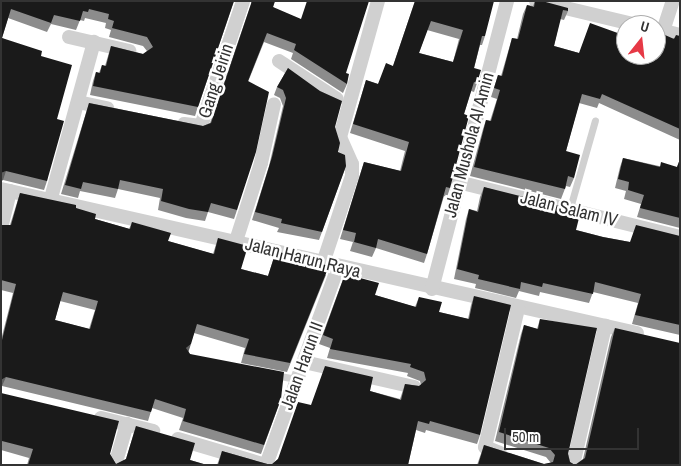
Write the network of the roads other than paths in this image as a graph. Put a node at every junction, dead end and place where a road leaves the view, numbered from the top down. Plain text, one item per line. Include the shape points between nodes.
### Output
1 (243, 1) edge
2 (378, 1) edge
3 (507, 1) edge
4 (536, 1) edge
5 (673, 1) edge
6 (666, 16) edge
7 (616, 20) edge
8 (666, 32) edge
9 (680, 35) edge
10 (69, 37) dead end
11 (94, 42) junction
12 (141, 54) edge
13 (279, 61) dead end
14 (78, 102) junction
15 (274, 104) dead end
16 (347, 104) junction
17 (124, 112) edge
18 (595, 120) dead end
19 (170, 121) edge
20 (458, 182) junction
21 (6, 190) edge
22 (51, 198) junction
23 (570, 208) junction
24 (1, 228) edge
25 (680, 238) edge
26 (236, 241) junction
27 (323, 263) junction
28 (338, 267) junction
29 (432, 289) junction
30 (518, 308) junction
31 (605, 326) junction
32 (652, 337) edge
33 (304, 362) junction
34 (261, 372) edge
35 (297, 379) junction
36 (414, 387) edge
37 (89, 415) edge
38 (127, 424) junction
39 (515, 457) edge
40 (116, 465) edge
41 (266, 465) edge
42 (573, 465) edge

1 - 19 street, Gang Jeirin via 201,126
2 - 16 street
3 - 20 street, Jalan Mushola Al Amin
4 - 7 street
5 - 6 street
8 - 9 street
10 - 11 street
11 - 12 street
11 - 14 street
13 - 16 street via 322,92
14 - 17 street
14 - 22 street
15 - 26 street via 261,163
16 - 27 street via 340,137 352,164 352,176
18 - 23 lane
20 - 23 street, Jalan Salam IV
20 - 29 street, Jalan Mushola Al Amin
21 - 22 street, Jalan Harun Raya
21 - 24 street
22 - 26 street, Jalan Harun Raya
23 - 25 street, Jalan Salam IV
26 - 27 street, Jalan Harun Raya
27 - 28 street, Jalan Harun Raya
28 - 29 street, Jalan Harun Raya
28 - 33 street, Jalan Harun II
29 - 30 street, Jalan Harun Raya
30 - 31 street, Jalan Harun Raya
30 - 39 street via 485,447
31 - 32 street, Jalan Harun Raya
31 - 42 street
33 - 35 street, Jalan Harun II
33 - 36 street
34 - 35 lane
35 - 41 street, Jalan Harun II
37 - 38 street
38 - 40 street
38 - 41 street

